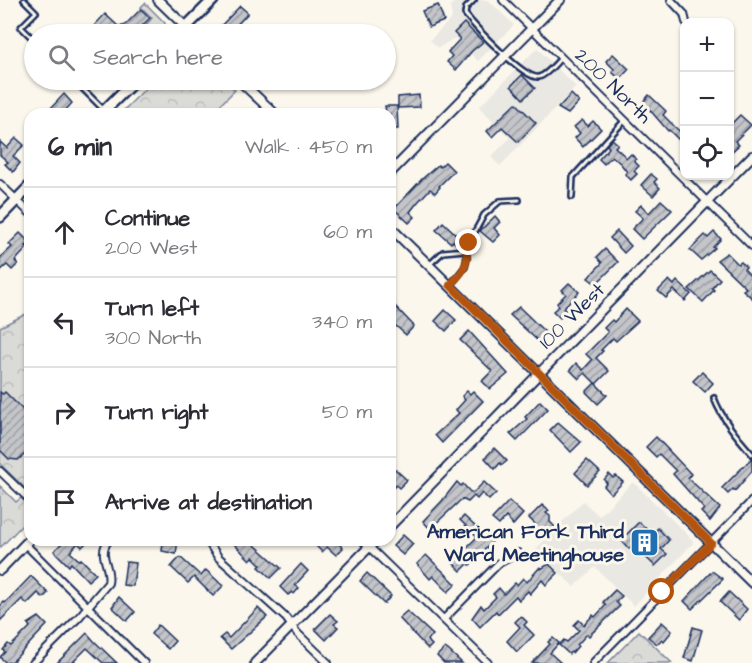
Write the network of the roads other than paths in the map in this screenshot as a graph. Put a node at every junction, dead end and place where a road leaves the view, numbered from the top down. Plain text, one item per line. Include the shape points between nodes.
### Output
1 (24, 0) edge
2 (158, 0) edge
3 (213, 0) edge
4 (474, 0) edge
5 (503, 0) edge
6 (560, 0) edge
7 (671, 0) edge
8 (685, 18) edge
9 (24, 24) edge
10 (179, 24) edge
11 (193, 24) edge
12 (532, 29) junction
13 (505, 56) junction
14 (561, 58) junction
15 (83, 90) edge
16 (125, 90) edge
17 (250, 90) edge
18 (99, 108) edge
19 (107, 108) edge
20 (269, 108) edge
21 (625, 120) junction
22 (752, 156) edge
23 (396, 167) edge
24 (0, 184) edge
25 (24, 192) edge
26 (572, 197) dead end
27 (16, 200) junction
28 (519, 200) dead end
29 (707, 202) junction
30 (24, 207) edge
31 (0, 217) edge
32 (396, 233) edge
33 (752, 246) edge
34 (465, 250) junction
35 (429, 265) junction
36 (450, 285) junction
37 (539, 373) junction
38 (714, 398) dead end
39 (752, 454) edge
40 (0, 471) edge
41 (24, 494) edge
42 (752, 501) edge
43 (396, 520) edge
44 (711, 543) junction
45 (24, 546) edge
46 (32, 546) edge
47 (104, 546) edge
48 (211, 546) edge
49 (369, 547) joint
50 (518, 553) dead end
51 (0, 570) edge
52 (752, 582) edge
53 (87, 606) junction
54 (444, 619) junction
55 (292, 626) junction
56 (33, 663) edge
57 (144, 663) edge
58 (255, 663) edge
59 (328, 663) edge
60 (488, 663) edge
61 (593, 663) edge

1 - 9 lane via 36,12
2 - 10 street
3 - 11 main road
4 - 13 lane via 465,14
5 - 12 street, 200 North
6 - 12 street
7 - 8 street
12 - 13 street
12 - 14 street, 200 North
13 - 14 lane via 538,78
13 - 23 street
14 - 21 street, 200 North
15 - 18 lane
16 - 19 main road
17 - 20 street
21 - 26 lane via 573,177
21 - 29 street, 200 North
22 - 29 street, 100 West
24 - 27 street
25 - 27 main road
27 - 30 street
27 - 31 main road
28 - 34 lane via 500,201 494,206 478,224
29 - 33 street, 200 North
29 - 37 street, 100 West
32 - 35 street
34 - 35 lane via 443,252
34 - 36 lane via 465,267
35 - 36 street
36 - 37 street
37 - 43 street, 100 West
37 - 44 street
38 - 39 lane via 718,410
40 - 41 street
42 - 44 street
44 - 52 street
44 - 61 street
45 - 51 street
46 - 53 street
47 - 53 street via 109,580
48 - 55 street
49 - 54 street
49 - 55 street
50 - 54 street via 499,563
53 - 56 street
53 - 57 street
54 - 60 street
55 - 58 street
55 - 59 street

